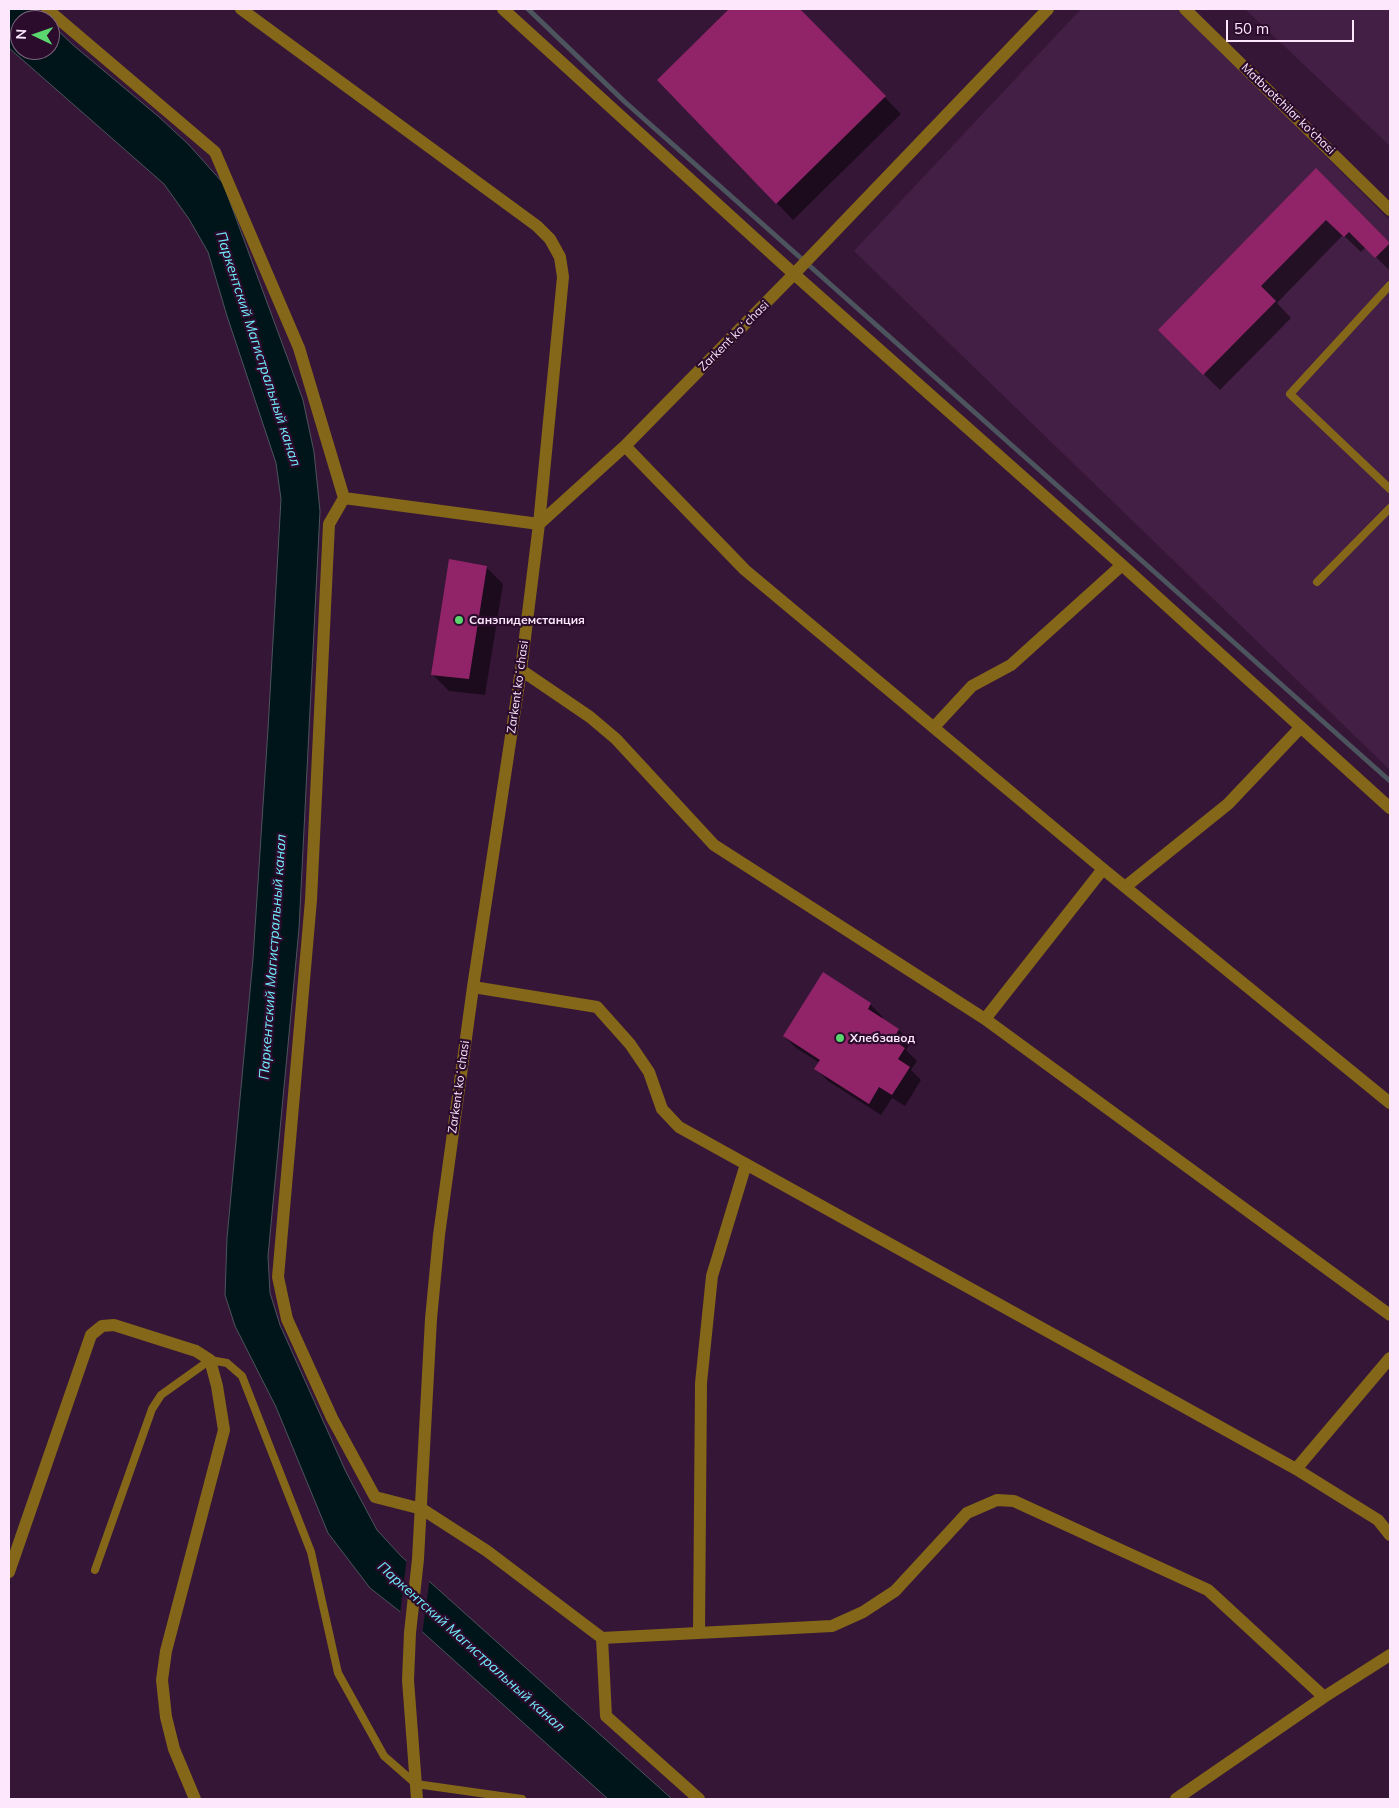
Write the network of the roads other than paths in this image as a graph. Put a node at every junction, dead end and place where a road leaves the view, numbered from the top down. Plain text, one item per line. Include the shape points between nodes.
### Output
1 (47, 9) edge
2 (241, 9) edge
3 (503, 9) edge
4 (1048, 9) edge
5 (1185, 9) edge
6 (1390, 210) edge
7 (797, 271) junction
8 (1390, 285) edge
9 (625, 446) junction
10 (1390, 489) edge
11 (344, 498) junction
12 (1390, 508) edge
13 (539, 524) junction
14 (1122, 565) junction
15 (1317, 582) dead end
16 (521, 670) junction
17 (934, 727) junction
18 (1301, 727) junction
19 (1390, 808) edge
20 (1103, 869) junction
21 (1125, 887) junction
22 (473, 987) junction
23 (986, 1019) junction
24 (1390, 1103) edge
25 (746, 1164) junction
26 (1390, 1315) edge
27 (1390, 1358) edge
28 (210, 1360) junction
29 (1296, 1469) junction
30 (422, 1509) junction
31 (1390, 1534) edge
32 (95, 1570) dead end
33 (9, 1572) edge
34 (698, 1633) junction
35 (602, 1638) junction
36 (1390, 1655) edge
37 (1324, 1697) junction
38 (416, 1784) junction
39 (194, 1799) edge
40 (417, 1799) edge
41 (522, 1799) edge
42 (699, 1799) edge
43 (1176, 1799) edge

1 - 11 street via 215,152 299,348
2 - 13 street via 537,226 550,239 560,257 563,284
3 - 7 street
4 - 7 street, Zarkent koʻchasi
5 - 6 street, Matbuotchilar ko'chasi
7 - 9 street, Zarkent koʻchasi
7 - 14 street
8 - 10 lane via 1290,394
9 - 13 street, Zarkent koʻchasi
9 - 17 street via 745,570
11 - 13 street
11 - 30 street via 329,524 311,900 278,1277 287,1319 332,1418 375,1497
12 - 15 lane
13 - 16 street, Zarkent koʻchasi
14 - 17 street via 1011,665 972,686
14 - 18 street
16 - 22 street, Zarkent koʻchasi
16 - 23 street via 590,717 616,739 714,845
17 - 20 street
18 - 19 street
18 - 21 street via 1228,804
20 - 21 street
20 - 23 street
21 - 24 street
22 - 25 street via 597,1007 630,1044 649,1072 662,1109 679,1127
22 - 30 street, Zarkent koʻchasi via 438,1244
23 - 26 street
25 - 29 street
25 - 34 street via 712,1276 701,1382
27 - 29 street
28 - 32 lane via 160,1395 152,1409
28 - 33 street via 196,1351 114,1325 102,1326 91,1335
28 - 38 lane via 227,1363 242,1376 311,1552 338,1673 384,1756
28 - 39 street via 224,1430 166,1651 162,1680 174,1749
29 - 31 street via 1378,1520
30 - 35 street via 486,1551
30 - 38 street, Zarkent koʻchasi via 408,1680
34 - 35 street
34 - 37 street via 832,1626 863,1612 895,1591 967,1513 997,1500 1014,1502 1208,1590
35 - 42 street via 606,1716
36 - 37 street
37 - 43 street
38 - 40 street, Zarkent koʻchasi
38 - 41 lane

